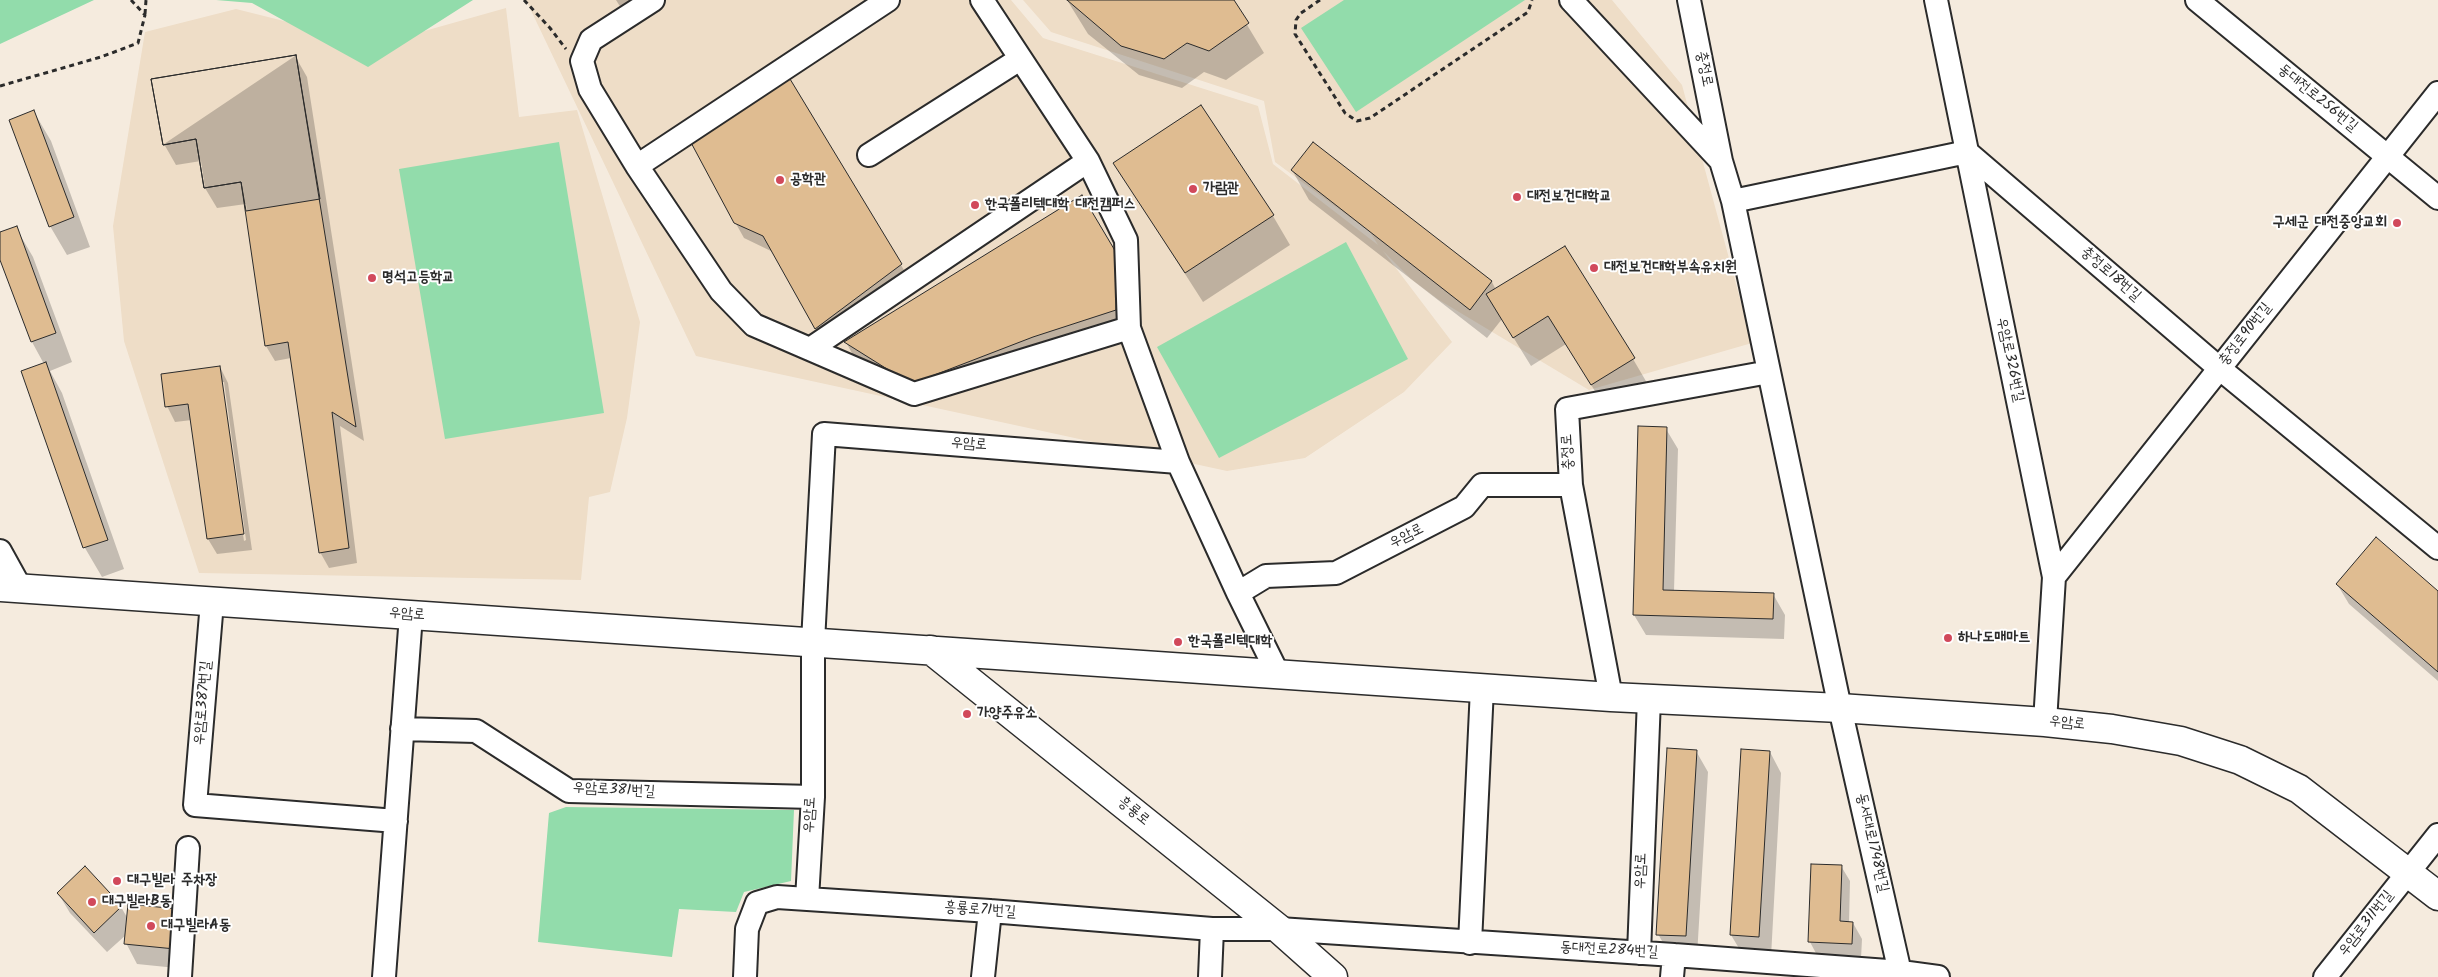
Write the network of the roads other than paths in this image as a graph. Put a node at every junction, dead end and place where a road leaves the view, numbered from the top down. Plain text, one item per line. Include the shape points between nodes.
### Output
1 (653, 0) edge
2 (888, 0) edge
3 (982, 0) edge
4 (1571, 0) edge
5 (1689, 0) edge
6 (1936, 0) edge
7 (2197, 0) edge
8 (1020, 59) junction
9 (2438, 93) edge
10 (1967, 152) junction
11 (869, 154) dead end
12 (2387, 156) junction
13 (1088, 161) junction
14 (1721, 161) junction
15 (637, 166) junction
16 (2438, 198) edge
17 (1733, 201) junction
18 (1129, 328) junction
19 (810, 349) junction
20 (2219, 368) junction
21 (1769, 372) junction
22 (1178, 462) junction
23 (1571, 486) junction
24 (2438, 548) edge
25 (0, 551) edge
26 (2054, 576) junction
27 (10, 588) edge
28 (1238, 593) junction
29 (212, 602) junction
30 (410, 615) junction
31 (813, 642) junction
32 (931, 650) junction
33 (1278, 674) junction
34 (1482, 688) junction
35 (1611, 696) junction
36 (1649, 699) junction
37 (1840, 708) junction
38 (2044, 722) junction
39 (402, 729) junction
40 (813, 797) junction
41 (396, 821) junction
42 (2438, 835) edge
43 (188, 848) dead end
44 (2408, 872) junction
45 (2438, 896) edge
46 (807, 899) junction
47 (990, 911) junction
48 (1212, 929) junction
49 (1279, 930) junction
50 (1470, 943) junction
51 (1639, 953) junction
52 (1673, 966) edge
53 (1901, 975) edge
54 (180, 977) edge
55 (384, 977) edge
56 (745, 977) edge
57 (983, 977) edge
58 (1210, 977) edge
59 (1333, 977) edge
60 (1938, 977) edge
61 (2325, 977) edge

1 - 15 street via 591,40 582,61 590,89
2 - 15 street
3 - 8 street
4 - 14 street
5 - 14 street, 충정로
6 - 10 street, 우암로326번길
7 - 12 street, 동대전로256번길
8 - 11 street
8 - 13 street
9 - 12 street, 충정로90번길
10 - 17 street
10 - 20 street, 충정로18번길
10 - 26 street, 우암로326번길
12 - 16 street, 동대전로256번길
12 - 20 street, 충정로90번길
13 - 18 street via 1126,240
13 - 19 street
14 - 17 street, 충정로
15 - 19 street via 722,291 754,325
17 - 21 street, 충정로
18 - 19 street via 914,394
18 - 22 street
20 - 24 street, 충정로18번길
20 - 26 street, 충정로90번길
21 - 23 street, 충정로 via 1567,409
21 - 37 street, 충정로
22 - 28 street
22 - 31 street, 우암로 via 824,434
23 - 28 street, 우암로 via 1482,485 1464,508 1336,573 1266,576
23 - 35 street, 충정로
25 - 27 street
26 - 38 street, 우암로326번길
27 - 29 main road, 우암로
28 - 33 street
29 - 30 main road, 우암로
29 - 41 street, 우암로387번길 via 195,805
30 - 31 main road, 우암로
30 - 39 street
31 - 32 main road, 우암로
31 - 40 street, 우암로
32 - 33 main road, 우암로
32 - 49 main road, 흥룡로
33 - 34 main road, 우암로
34 - 35 main road, 우암로
34 - 50 street
35 - 36 main road, 우암로
36 - 37 main road, 우암로
36 - 51 street, 우암로
37 - 38 main road, 우암로
37 - 53 street, 동서대로1748번길
38 - 44 main road, 우암로 via 2181,741 2240,760 2299,789
39 - 40 street, 우암로381번길 via 476,731 569,791
39 - 41 street
40 - 46 street, 우암로
41 - 55 street
42 - 44 street, 우암로311번길
43 - 54 street
44 - 45 main road, 우암로
44 - 61 street, 우암로311번길
46 - 47 street, 흥룡로71번길
46 - 56 street, 흥룡로71번길 via 777,897 757,904 747,930
47 - 48 street, 흥룡로71번길
47 - 57 street
48 - 49 street, 흥룡로71번길
48 - 58 street
49 - 50 street, 동대전로284번길
49 - 59 main road, 흥룡로
50 - 51 street, 동대전로284번길
51 - 52 street, 동대전로284번길
52 - 53 street, 동대전로284번길
53 - 60 street, 동대전로284번길

